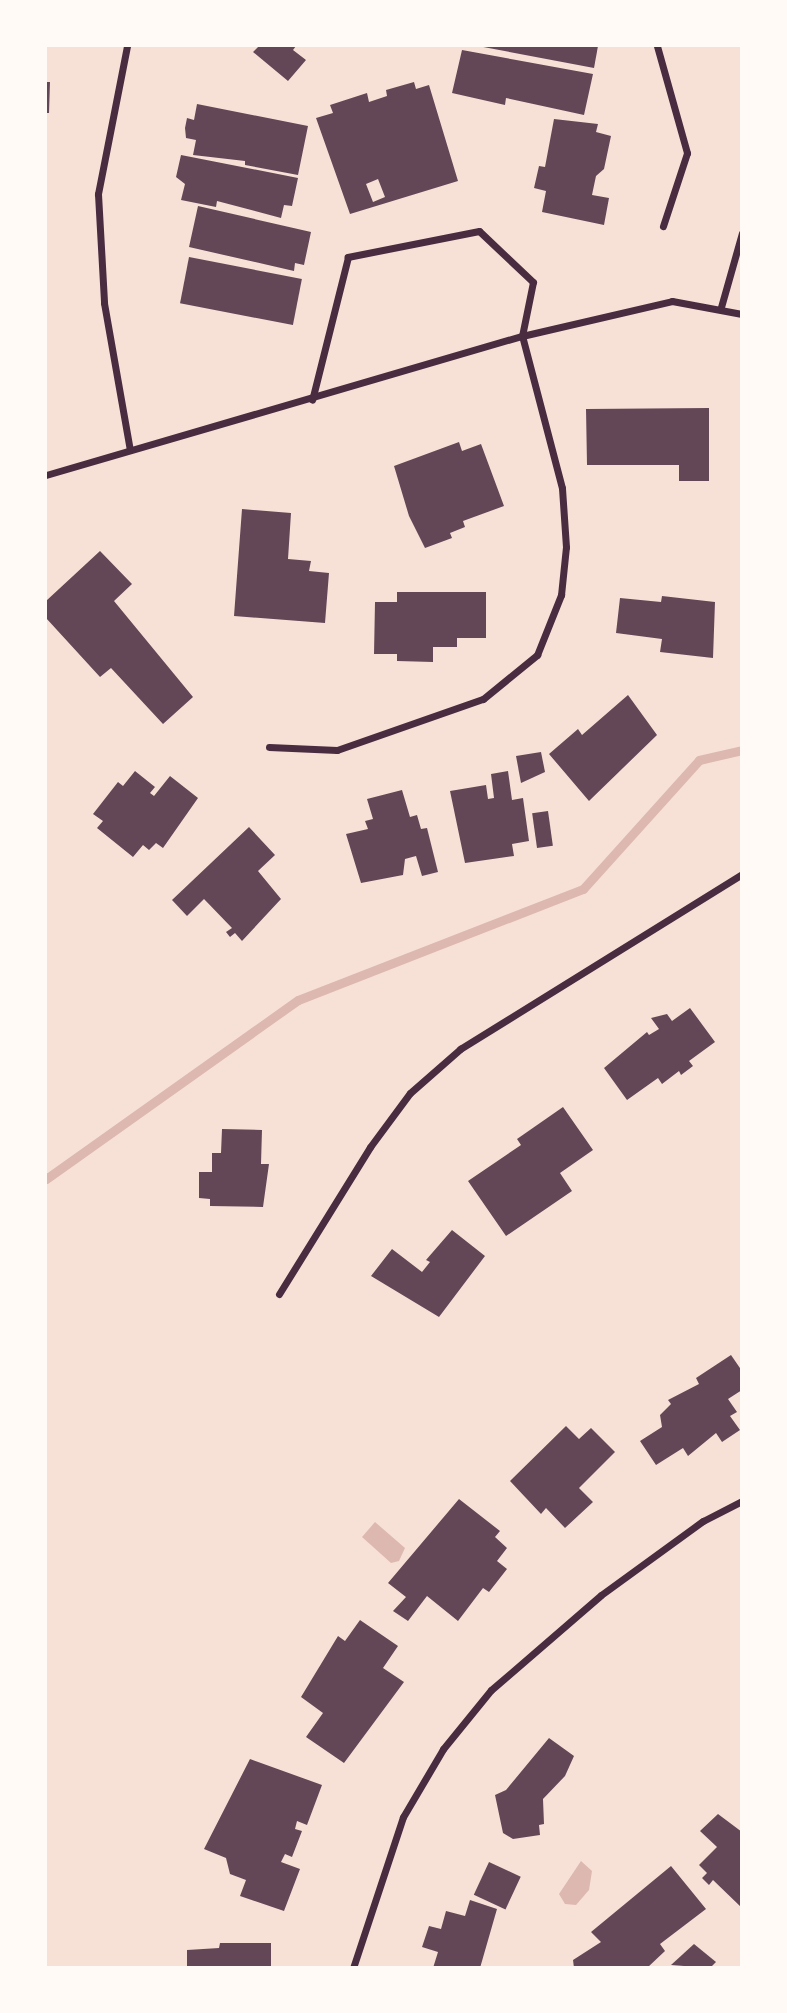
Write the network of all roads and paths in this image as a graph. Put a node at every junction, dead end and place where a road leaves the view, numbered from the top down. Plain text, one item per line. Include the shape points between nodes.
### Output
1 (127, 46) edge
2 (657, 46) edge
3 (663, 226) dead end
4 (741, 233) edge
5 (721, 307) junction
6 (741, 314) edge
7 (522, 336) junction
8 (312, 400) junction
9 (130, 450) junction
10 (46, 475) edge
11 (269, 747) dead end
12 (741, 874) edge
13 (279, 1294) dead end
14 (741, 1501) edge
15 (353, 1968) edge

1 - 9 street via 99,194 104,303
2 - 3 street via 687,153
4 - 5 street
5 - 6 street
5 - 7 street via 672,301
7 - 8 street
7 - 8 street via 533,282 479,231 348,257
7 - 11 street via 562,488 566,548 561,595 537,655 483,699 349,746 337,750
8 - 9 street
9 - 10 street
12 - 13 street via 460,1049 410,1093 370,1147
14 - 15 street via 703,1521 601,1595 491,1690 443,1749 402,1817

